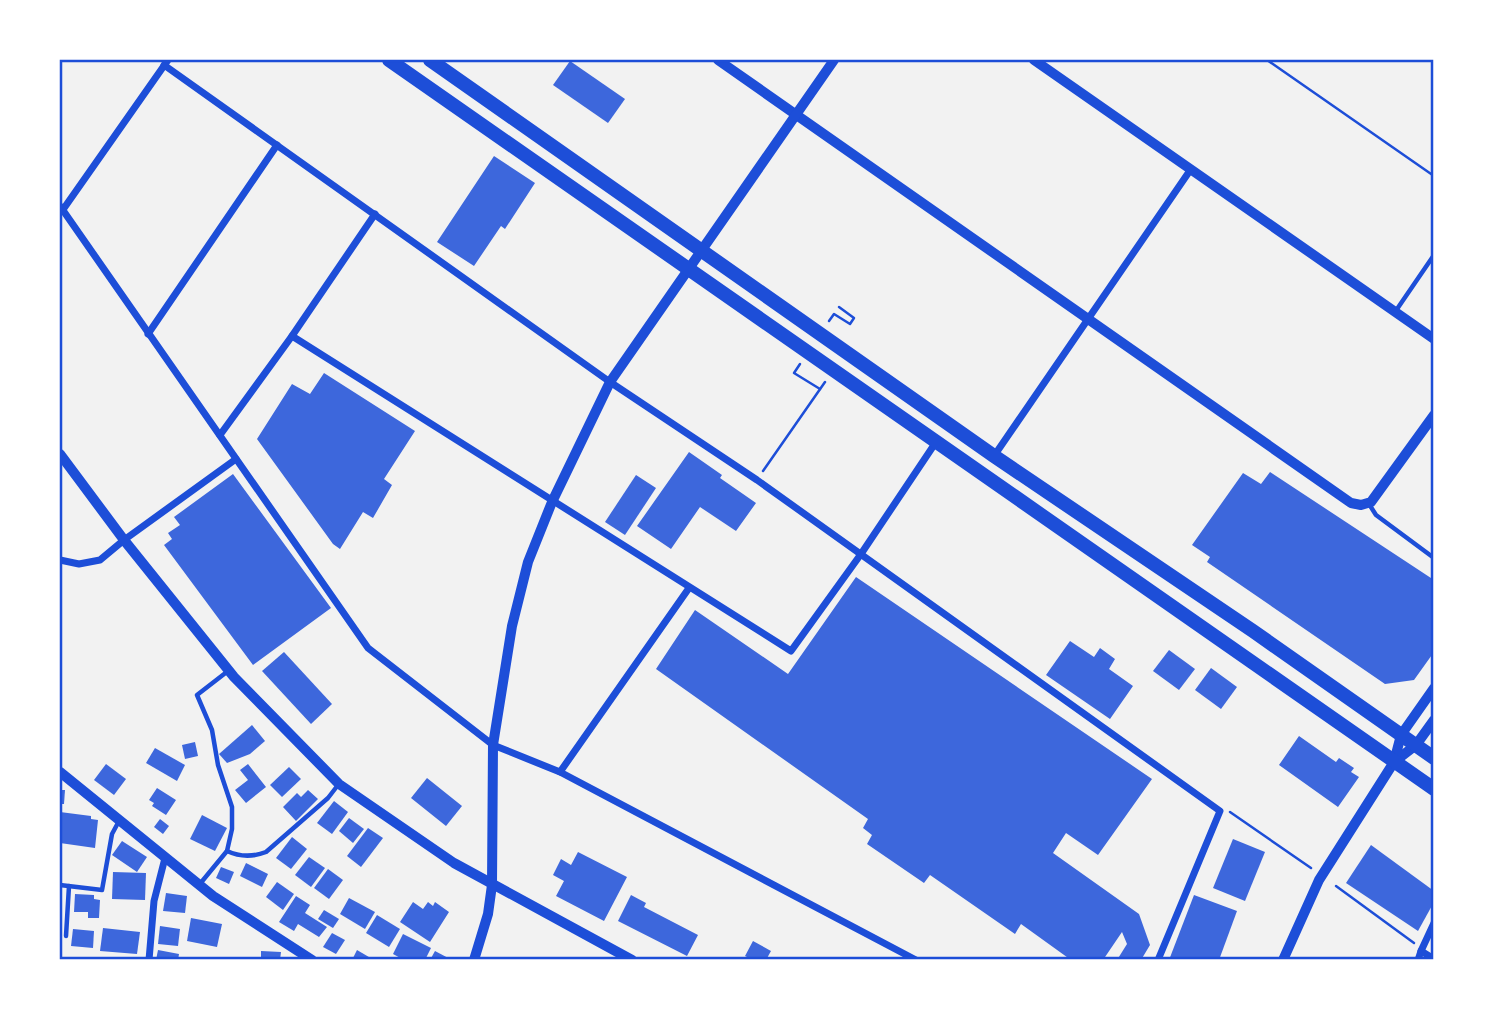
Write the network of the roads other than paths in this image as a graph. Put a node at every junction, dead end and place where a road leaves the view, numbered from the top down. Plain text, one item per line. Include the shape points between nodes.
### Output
1 (389, 60) edge
2 (430, 60) edge
3 (718, 60) edge
4 (834, 60) edge
5 (1034, 60) edge
6 (166, 62) edge
7 (796, 113) junction
8 (276, 145) junction
9 (1191, 169) junction
10 (61, 209) edge
11 (375, 214) junction
12 (701, 249) junction
13 (1433, 255) edge
14 (688, 270) junction
15 (1395, 312) junction
16 (1088, 320) junction
17 (148, 334) junction
18 (292, 336) junction
19 (1433, 339) edge
20 (610, 382) junction
21 (1433, 415) edge
22 (220, 435) junction
23 (937, 442) junction
24 (60, 454) edge
25 (994, 456) junction
26 (236, 459) junction
27 (552, 502) junction
28 (1368, 503) junction
29 (124, 540) junction
30 (861, 554) junction
31 (1433, 558) edge
32 (60, 560) edge
33 (690, 587) junction
34 (228, 670) junction
35 (1433, 688) edge
36 (1433, 720) edge
37 (1401, 735) junction
38 (493, 745) junction
39 (1416, 745) junction
40 (1433, 758) edge
41 (1394, 762) junction
42 (60, 772) edge
43 (560, 772) junction
44 (339, 784) junction
45 (1433, 789) edge
46 (120, 820) junction
47 (227, 850) junction
48 (165, 858) junction
49 (60, 885) edge
50 (199, 885) junction
51 (69, 886) junction
52 (492, 886) junction
53 (1433, 923) edge
54 (66, 936) dead end
55 (1421, 950) junction
56 (905, 957) edge
57 (1433, 959) edge
58 (149, 960) edge
59 (312, 960) edge
60 (474, 960) edge
61 (632, 960) edge
62 (916, 960) edge
63 (1158, 960) edge
64 (1283, 960) edge
65 (1418, 960) edge

1 - 14 main road
2 - 12 main road
3 - 7 street
4 - 7 street
5 - 9 street
6 - 8 street
6 - 10 street
7 - 12 street
7 - 16 street
8 - 11 street
8 - 17 street
9 - 15 street
9 - 16 street
10 - 17 street
11 - 18 street
11 - 20 street
12 - 14 street
12 - 25 main road
13 - 15 lane
14 - 20 street
14 - 23 main road
15 - 19 street
16 - 25 street
16 - 28 street via 1351,503
17 - 22 street
18 - 22 street
18 - 27 street
20 - 27 street
20 - 30 street
21 - 28 street
22 - 26 street
23 - 30 street
23 - 41 main road
24 - 29 street
25 - 37 main road
26 - 29 street
26 - 38 street via 368,648
27 - 33 street
27 - 38 street via 528,562 512,626
28 - 31 lane via 1376,515
29 - 32 street via 100,560 79,564
29 - 34 street
30 - 33 street via 791,651
30 - 63 street via 1220,811
33 - 43 street
34 - 44 street
34 - 47 lane via 197,695 212,730 232,807
35 - 37 street
36 - 39 street
37 - 39 main road
37 - 41 street
38 - 43 street
38 - 52 street
39 - 40 main road
39 - 41 street
41 - 45 main road
41 - 64 street via 1320,880
42 - 46 street
43 - 56 street
44 - 47 lane via 266,852 254,856
44 - 52 street
46 - 48 street
46 - 51 lane via 112,834 102,890
47 - 50 lane
48 - 50 street
48 - 58 street via 154,901
49 - 51 lane
50 - 59 street
51 - 54 lane
52 - 60 street
52 - 61 street
53 - 55 street
55 - 57 street
55 - 65 street
56 - 62 street

